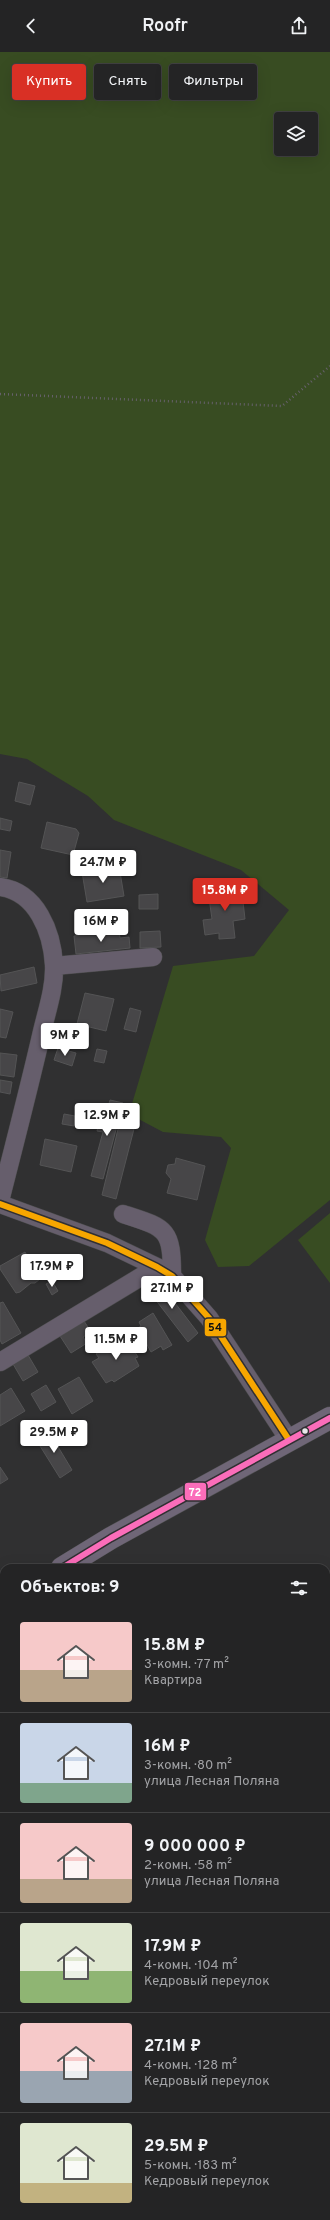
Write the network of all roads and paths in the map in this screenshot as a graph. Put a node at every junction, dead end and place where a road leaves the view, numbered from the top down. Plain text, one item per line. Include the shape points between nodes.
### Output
1 (330, 366) edge
2 (0, 394) edge
3 (0, 887) edge
4 (153, 957) dead end
5 (54, 966) junction
6 (0, 1202) edge
7 (123, 1214) dead end
8 (157, 1267) junction
9 (172, 1276) junction
10 (0, 1362) edge
11 (330, 1418) edge
12 (289, 1440) junction
13 (69, 1564) edge

1 - 2 path via 282,406
3 - 5 street via 22,896 38,910 46,929
4 - 5 street
5 - 6 street via 51,993 37,1055
6 - 8 street via 107,1243
7 - 9 street via 157,1225 165,1233 171,1246
8 - 9 street
8 - 10 street
9 - 12 street via 209,1318
11 - 12 main road
12 - 13 main road

